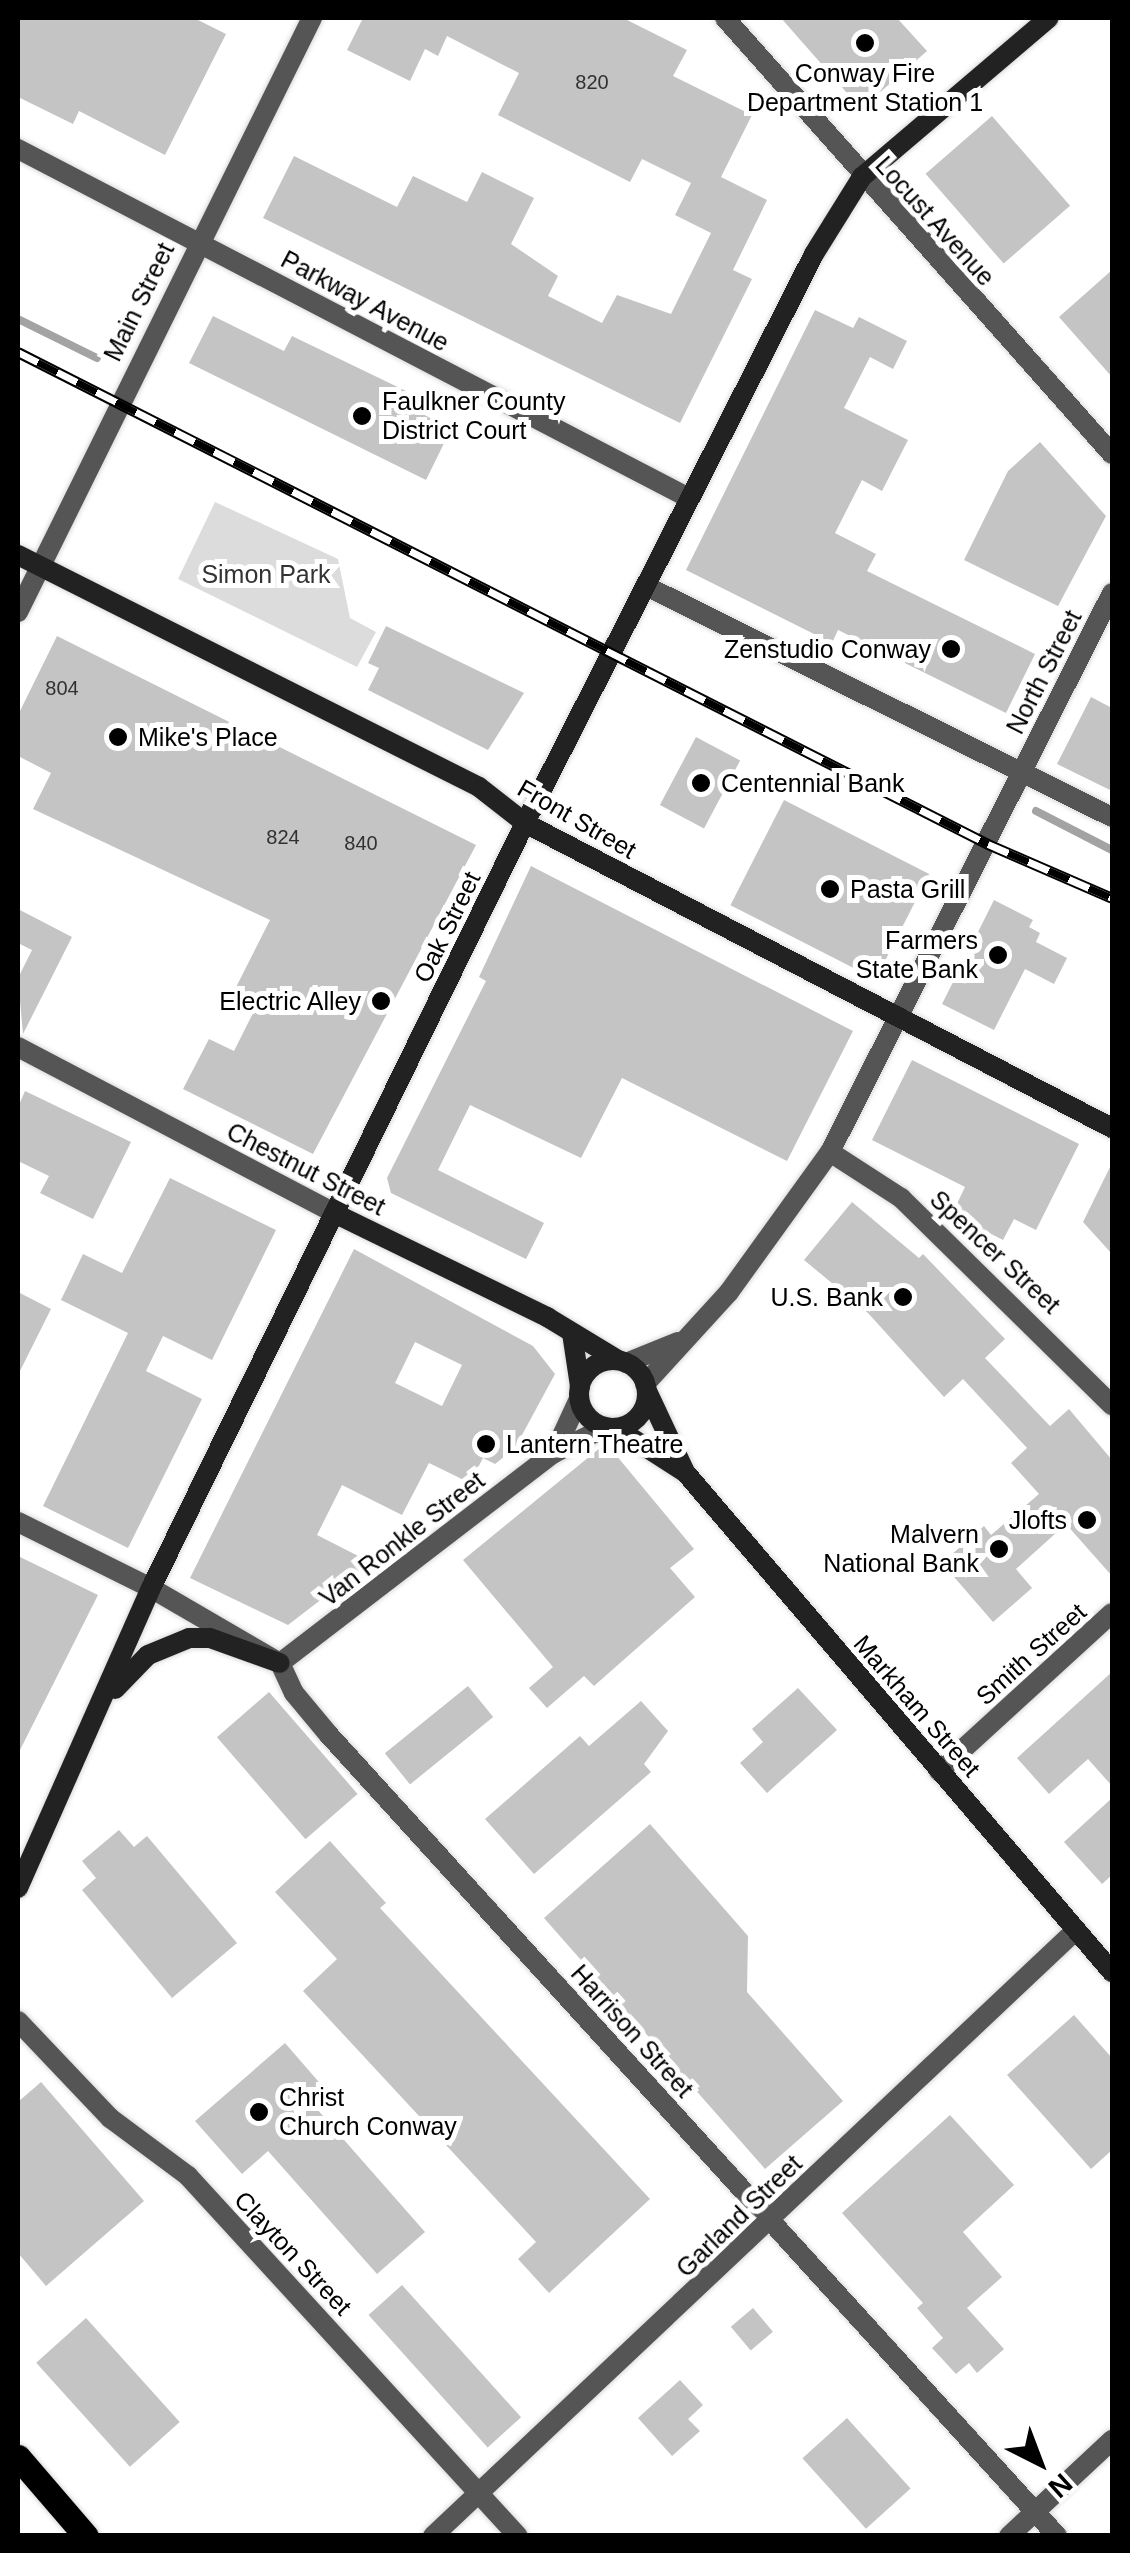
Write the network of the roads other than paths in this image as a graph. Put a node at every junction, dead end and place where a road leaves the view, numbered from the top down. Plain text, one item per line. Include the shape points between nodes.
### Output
1 (312, 18) edge
2 (725, 18) edge
3 (1049, 18) edge
4 (18, 149) edge
5 (862, 176) junction
6 (198, 241) junction
7 (1112, 454) edge
8 (689, 498) junction
9 (18, 554) edge
10 (41, 566) junction
11 (648, 586) junction
12 (1112, 593) edge
13 (18, 612) edge
14 (1021, 775) junction
15 (1112, 817) edge
16 (524, 823) junction
17 (898, 1022) junction
18 (18, 1047) edge
19 (1112, 1128) edge
20 (830, 1152) junction
21 (338, 1215) junction
22 (572, 1333) junction
23 (685, 1339) junction
24 (622, 1362) junction
25 (646, 1388) junction
26 (580, 1393) junction
27 (1112, 1405) edge
28 (611, 1428) junction
29 (554, 1453) junction
30 (685, 1472) junction
31 (18, 1522) edge
32 (151, 1588) junction
33 (1112, 1613) edge
34 (280, 1663) junction
35 (98, 1710) junction
36 (939, 1771) junction
37 (18, 1888) edge
38 (1076, 1930) junction
39 (1111, 1966) edge
40 (18, 2021) edge
41 (770, 2221) junction
42 (1112, 2440) edge
43 (21, 2469) edge
44 (478, 2493) junction
45 (1035, 2510) junction
46 (86, 2536) edge
47 (433, 2536) edge
48 (518, 2536) edge
49 (1009, 2536) edge
50 (1057, 2536) edge

1 - 6 street, Main Street
2 - 5 street, Locust Avenue
3 - 5 street, Oak Street
4 - 6 street, Parkway Avenue
5 - 7 street, Locust Avenue
5 - 8 street, Oak Street via 814,254
6 - 8 street, Parkway Avenue
6 - 10 street, Main Street
8 - 11 street, Oak Street
9 - 10 street, Front Street
10 - 13 street, Main Street
10 - 16 street, Front Street via 479,787
11 - 14 street
11 - 16 street, Oak Street
12 - 14 street, North Street
14 - 15 street
14 - 17 street
16 - 17 street, Front Street
16 - 21 street, Oak Street
17 - 19 street, Front Street
17 - 20 street
18 - 21 street, Chestnut Street
20 - 23 street via 782,1224
20 - 27 street, Spencer Street via 901,1198
21 - 22 street, Chestnut Street
21 - 32 street, Oak Street
22 - 24 street, Chestnut Street
22 - 26 street
23 - 24 street
23 - 25 street
24 - 25 street
24 - 26 street via 598,1364
25 - 28 street via 642,1412
25 - 30 street, Markham Street
26 - 28 street via 588,1418
26 - 29 street, Van Ronkle Street
28 - 29 street, Van Ronkle Street
28 - 30 street, Markham Street
29 - 34 street, Van Ronkle Street
30 - 36 street, Markham Street
31 - 32 street
32 - 34 street
32 - 35 street, Oak Street
33 - 36 street, Smith Street
34 - 35 street, Oak Street via 210,1638 189,1638 128,1671
34 - 41 street, Harrison Street via 294,1693 329,1736
35 - 37 street, Oak Street
36 - 38 street, Markham Street
38 - 39 street, Markham Street
38 - 41 street, Garland Street
40 - 44 street, Clayton Street via 110,2118 188,2176
41 - 44 street, Garland Street
41 - 45 street, Harrison Street
42 - 45 street
43 - 46 main road
44 - 47 street, Garland Street
44 - 48 street, Clayton Street
45 - 49 street
45 - 50 street, Harrison Street

